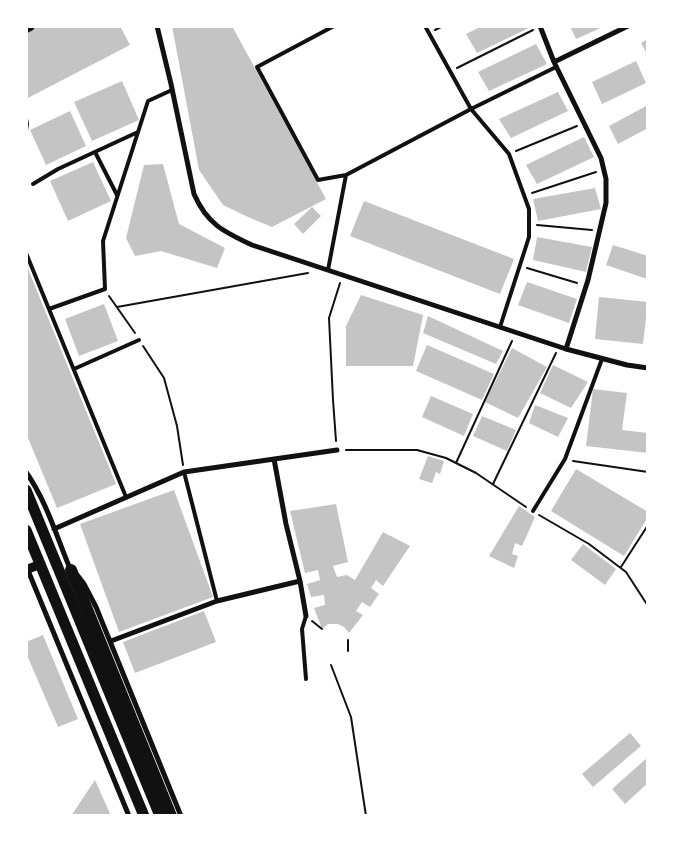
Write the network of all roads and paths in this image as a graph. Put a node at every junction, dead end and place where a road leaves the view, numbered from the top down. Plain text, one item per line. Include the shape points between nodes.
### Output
1 (30, 26) edge
2 (157, 26) edge
3 (334, 26) edge
4 (425, 26) edge
5 (540, 26) edge
6 (628, 26) edge
7 (26, 28) edge
8 (555, 64) junction
9 (450, 72) junction
10 (172, 90) junction
11 (471, 109) junction
12 (26, 113) edge
13 (584, 123) junction
14 (138, 132) junction
15 (26, 137) edge
16 (95, 152) junction
17 (509, 154) junction
18 (604, 169) junction
19 (346, 175) junction
20 (33, 184) dead end
21 (117, 195) junction
22 (525, 195) junction
23 (530, 224) junction
24 (600, 231) junction
25 (26, 253) edge
26 (520, 266) junction
27 (328, 270) junction
28 (309, 273) dead end
29 (342, 274) junction
30 (586, 285) junction
31 (104, 289) junction
32 (117, 307) junction
33 (49, 309) junction
34 (500, 327) junction
35 (516, 332) junction
36 (139, 340) junction
37 (559, 346) junction
38 (566, 349) junction
39 (602, 359) junction
40 (648, 368) edge
41 (74, 369) junction
42 (337, 450) junction
43 (274, 459) junction
44 (566, 460) junction
45 (456, 463) junction
46 (26, 472) edge
47 (184, 472) junction
48 (648, 472) edge
49 (493, 484) junction
50 (26, 490) edge
51 (126, 497) junction
52 (533, 511) junction
53 (648, 525) edge
54 (54, 529) junction
55 (26, 530) edge
56 (41, 564) junction
57 (620, 568) junction
58 (27, 569) edge
59 (66, 573) junction
60 (300, 581) junction
61 (217, 601) junction
62 (648, 606) edge
63 (306, 616) junction
64 (322, 629) dead end
65 (348, 640) dead end
66 (110, 641) junction
67 (348, 651) dead end
68 (331, 666) dead end
69 (306, 679) dead end
70 (118, 750) junction
71 (104, 756) junction
72 (129, 816) edge
73 (144, 816) edge
74 (160, 816) edge
75 (171, 816) edge
76 (182, 816) edge
77 (366, 816) edge

1 - 7 main road
2 - 10 street
3 - 19 lane via 257,68 318,180
4 - 9 lane
5 - 8 street
5 - 9 path
6 - 8 street
8 - 11 lane
8 - 13 street
9 - 11 lane
10 - 14 lane via 148,102
10 - 27 street via 194,194 204,213 218,227 252,245
11 - 17 lane
11 - 19 lane
12 - 15 path
13 - 17 path
13 - 18 street
14 - 16 lane
14 - 21 lane
16 - 20 lane
16 - 21 lane
17 - 22 lane
18 - 22 path
18 - 24 street via 606,203
19 - 27 lane
21 - 31 lane via 103,240
22 - 23 lane
23 - 24 path
23 - 26 lane
24 - 30 street
25 - 33 lane
26 - 30 path
26 - 34 lane
27 - 29 street
28 - 32 path
29 - 34 street
29 - 42 path via 328,318
30 - 38 street
31 - 32 path
31 - 33 lane
32 - 36 path
33 - 41 lane
34 - 35 street
35 - 37 street
35 - 45 path
36 - 41 lane
36 - 47 path via 164,378 177,426
37 - 38 street
37 - 49 path
38 - 39 street
39 - 40 street
39 - 44 lane
41 - 51 lane
42 - 43 street
42 - 45 path via 417,450
43 - 47 street
43 - 60 street
44 - 48 path
44 - 52 lane
45 - 49 path
46 - 54 street
47 - 51 street
47 - 61 lane
49 - 52 path
50 - 59 main road
51 - 54 street
52 - 57 path via 589,544
53 - 57 path
54 - 59 street
55 - 56 main road
56 - 58 street
56 - 70 main road
57 - 62 path
58 - 71 street
59 - 66 street via 81,579
59 - 74 main road
59 - 75 highway via 120,691
60 - 61 street
60 - 63 street
61 - 66 street
63 - 64 path
63 - 69 lane via 302,629
65 - 67 path
66 - 76 street
68 - 77 path via 351,716
70 - 71 street
70 - 73 main road
71 - 72 street

